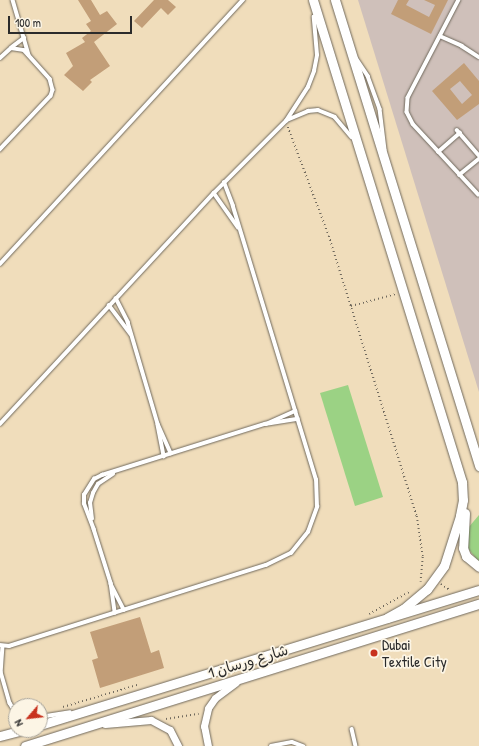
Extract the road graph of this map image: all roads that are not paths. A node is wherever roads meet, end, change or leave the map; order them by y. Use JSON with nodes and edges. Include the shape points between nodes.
{"nodes":[{"id":1,"x":13,"y":0,"type":"edge"},
{"id":2,"x":243,"y":0,"type":"edge"},
{"id":3,"x":313,"y":0,"type":"edge"},
{"id":4,"x":459,"y":0,"type":"edge"},
{"id":5,"x":336,"y":1,"type":"edge"},
{"id":6,"x":440,"y":36,"type":"junction"},
{"id":7,"x":24,"y":38,"type":"junction"},
{"id":8,"x":11,"y":48,"type":"junction"},
{"id":9,"x":29,"y":55,"type":"junction"},
{"id":10,"x":479,"y":57,"type":"edge"},
{"id":11,"x":0,"y":58,"type":"edge"},
{"id":12,"x":286,"y":120,"type":"junction"},
{"id":13,"x":358,"y":145,"type":"junction"},
{"id":14,"x":0,"y":150,"type":"edge"},
{"id":15,"x":438,"y":152,"type":"junction"},
{"id":16,"x":479,"y":155,"type":"edge"},
{"id":17,"x":479,"y":159,"type":"edge"},
{"id":18,"x":459,"y":175,"type":"junction"},
{"id":19,"x":224,"y":183,"type":"junction"},
{"id":20,"x":214,"y":193,"type":"junction"},
{"id":21,"x":478,"y":194,"type":"dead end"},
{"id":22,"x":239,"y":230,"type":"junction"},
{"id":23,"x":0,"y":264,"type":"edge"},
{"id":24,"x":116,"y":298,"type":"junction"},
{"id":25,"x":109,"y":305,"type":"junction"},
{"id":26,"x":131,"y":335,"type":"junction"},
{"id":27,"x":295,"y":411,"type":"junction"},
{"id":28,"x":298,"y":420,"type":"junction"},
{"id":29,"x":0,"y":424,"type":"edge"},
{"id":30,"x":158,"y":424,"type":"junction"},
{"id":31,"x":265,"y":424,"type":"junction"},
{"id":32,"x":172,"y":453,"type":"junction"},
{"id":33,"x":164,"y":456,"type":"junction"},
{"id":34,"x":479,"y":466,"type":"edge"},
{"id":35,"x":119,"y":470,"type":"junction"},
{"id":36,"x":463,"y":500,"type":"junction"},
{"id":37,"x":94,"y":530,"type":"junction"},
{"id":38,"x":479,"y":567,"type":"edge"},
{"id":39,"x":111,"y":583,"type":"junction"},
{"id":40,"x":479,"y":590,"type":"edge"},
{"id":41,"x":479,"y":604,"type":"edge"},
{"id":42,"x":124,"y":610,"type":"junction"},
{"id":43,"x":115,"y":613,"type":"junction"},
{"id":44,"x":387,"y":618,"type":"junction"},
{"id":45,"x":2,"y":646,"type":"edge"},
{"id":46,"x":245,"y":676,"type":"junction"},
{"id":47,"x":11,"y":698,"type":"edge"},
{"id":48,"x":79,"y":713,"type":"junction"},
{"id":49,"x":48,"y":716,"type":"edge"},
{"id":50,"x":48,"y":723,"type":"edge"},
{"id":51,"x":85,"y":728,"type":"junction"},
{"id":52,"x":352,"y":729,"type":"dead end"},
{"id":53,"x":25,"y":746,"type":"edge"},
{"id":54,"x":178,"y":746,"type":"edge"},
{"id":55,"x":208,"y":746,"type":"edge"},
{"id":56,"x":271,"y":746,"type":"edge"},
{"id":57,"x":302,"y":746,"type":"edge"},
{"id":58,"x":356,"y":746,"type":"edge"}],
"edges":[{"from":1,"to":7,"type":"lane"},
{"from":2,"to":23,"type":"lane"},
{"from":3,"to":12,"type":"lane","via":[[317,39],[314,71],[308,87]]},
{"from":3,"to":13,"type":"street"},
{"from":4,"to":6,"type":"lane"},
{"from":5,"to":34,"type":"street"},
{"from":6,"to":10,"type":"lane"},
{"from":6,"to":15,"type":"lane","via":[[406,105],[409,118]]},
{"from":7,"to":8,"type":"lane"},
{"from":7,"to":9,"type":"lane"},
{"from":8,"to":9,"type":"lane","via":[[20,49]]},
{"from":8,"to":11,"type":"lane"},
{"from":9,"to":14,"type":"lane","via":[[50,79],[53,90],[51,96]]},
{"from":12,"to":13,"type":"lane","via":[[308,111],[327,113],[342,124]]},
{"from":12,"to":19,"type":"lane"},
{"from":13,"to":36,"type":"street","via":[[458,468]]},
{"from":15,"to":16,"type":"lane","via":[[458,132]]},
{"from":15,"to":18,"type":"lane"},
{"from":17,"to":18,"type":"lane"},
{"from":18,"to":21,"type":"lane"},
{"from":19,"to":20,"type":"lane"},
{"from":19,"to":22,"type":"lane"},
{"from":20,"to":22,"type":"lane"},
{"from":20,"to":24,"type":"lane"},
{"from":22,"to":27,"type":"lane"},
{"from":24,"to":25,"type":"lane"},
{"from":24,"to":26,"type":"lane","via":[[126,315]]},
{"from":25,"to":26,"type":"lane"},
{"from":25,"to":29,"type":"lane"},
{"from":26,"to":30,"type":"lane"},
{"from":27,"to":28,"type":"lane"},
{"from":27,"to":31,"type":"lane"},
{"from":28,"to":31,"type":"lane"},
{"from":28,"to":42,"type":"lane","via":[[318,493],[314,520],[300,544],[291,553],[266,565]]},
{"from":30,"to":32,"type":"lane"},
{"from":30,"to":33,"type":"lane"},
{"from":31,"to":32,"type":"lane"},
{"from":32,"to":33,"type":"lane"},
{"from":33,"to":35,"type":"lane"},
{"from":35,"to":37,"type":"lane","via":[[102,480],[93,493],[90,514]]},
{"from":35,"to":37,"type":"lane","via":[[102,475],[88,486],[84,504]]},
{"from":36,"to":38,"type":"street","via":[[463,548],[469,559]]},
{"from":36,"to":44,"type":"street","via":[[449,552],[434,579]]},
{"from":37,"to":39,"type":"lane"},
{"from":39,"to":42,"type":"lane"},
{"from":39,"to":43,"type":"lane"},
{"from":40,"to":44,"type":"street","name":"شارع ورسان 1"},
{"from":41,"to":46,"type":"street","name":"شارع ورسان 1"},
{"from":42,"to":43,"type":"lane"},
{"from":43,"to":45,"type":"lane"},
{"from":44,"to":48,"type":"street","name":"شارع ورسان 1"},
{"from":45,"to":47,"type":"lane","via":[[1,672]]},
{"from":46,"to":51,"type":"street","name":"شارع ورسان 1"},
{"from":46,"to":55,"type":"street","via":[[219,694],[208,708],[204,726]]},
{"from":48,"to":49,"type":"lane"},
{"from":48,"to":50,"type":"street","name":"شارع ورسان 1"},
{"from":51,"to":53,"type":"street","name":"شارع ورسان 1"},
{"from":51,"to":54,"type":"street","via":[[132,720],[152,720],[170,730]]},
{"from":52,"to":58,"type":"lane"},
{"from":56,"to":57,"type":"lane","via":[[292,742]]}]}
